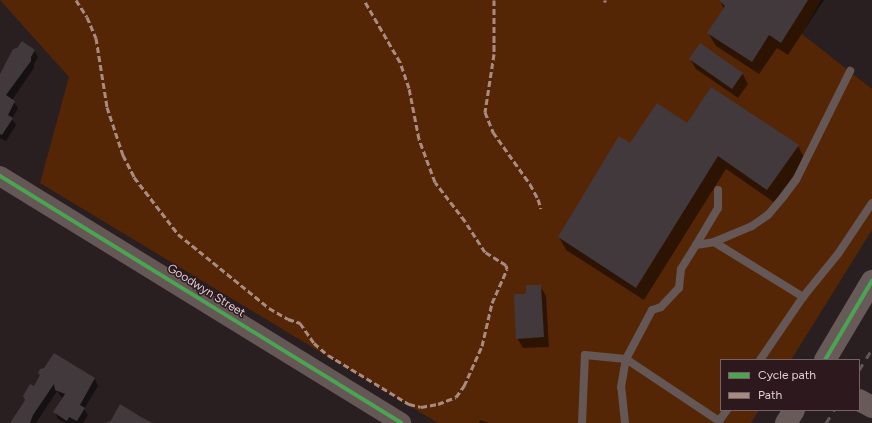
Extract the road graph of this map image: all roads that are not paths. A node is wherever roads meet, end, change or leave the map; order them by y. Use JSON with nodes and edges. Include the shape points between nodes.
{"nodes":[{"id":1,"x":850,"y":72,"type":"dead end"},
{"id":2,"x":0,"y":176,"type":"edge"},
{"id":3,"x":718,"y":190,"type":"dead end"},
{"id":4,"x":872,"y":204,"type":"edge"},
{"id":5,"x":714,"y":242,"type":"junction"},
{"id":6,"x":696,"y":245,"type":"junction"},
{"id":7,"x":872,"y":281,"type":"edge"},
{"id":8,"x":803,"y":297,"type":"junction"},
{"id":9,"x":761,"y":359,"type":"edge"},
{"id":10,"x":826,"y":359,"type":"edge"},
{"id":11,"x":626,"y":360,"type":"junction"},
{"id":12,"x":860,"y":401,"type":"edge"},
{"id":13,"x":872,"y":407,"type":"edge"},
{"id":14,"x":726,"y":411,"type":"edge"},
{"id":15,"x":793,"y":411,"type":"edge"},
{"id":16,"x":719,"y":422,"type":"edge"},
{"id":17,"x":400,"y":423,"type":"edge"},
{"id":18,"x":582,"y":423,"type":"edge"},
{"id":19,"x":625,"y":423,"type":"edge"},
{"id":20,"x":786,"y":423,"type":"edge"}],
"edges":[{"from":1,"to":5,"type":"lane","via":[[796,180],[783,197],[768,215],[752,226]]},
{"from":2,"to":17,"type":"street","name":"Goodwyn Street"},
{"from":3,"to":6,"type":"lane","via":[[718,208]]},
{"from":4,"to":8,"type":"lane","via":[[838,254]]},
{"from":5,"to":6,"type":"lane"},
{"from":5,"to":8,"type":"lane"},
{"from":6,"to":11,"type":"lane","via":[[681,269],[679,288],[661,307],[652,310]]},
{"from":7,"to":10,"type":"main road"},
{"from":8,"to":9,"type":"lane"},
{"from":11,"to":16,"type":"lane"},
{"from":11,"to":18,"type":"lane","via":[[585,355]]},
{"from":11,"to":19,"type":"lane","via":[[621,387]]},
{"from":12,"to":13,"type":"main road"},
{"from":14,"to":16,"type":"lane"},
{"from":15,"to":20,"type":"main road"}]}
